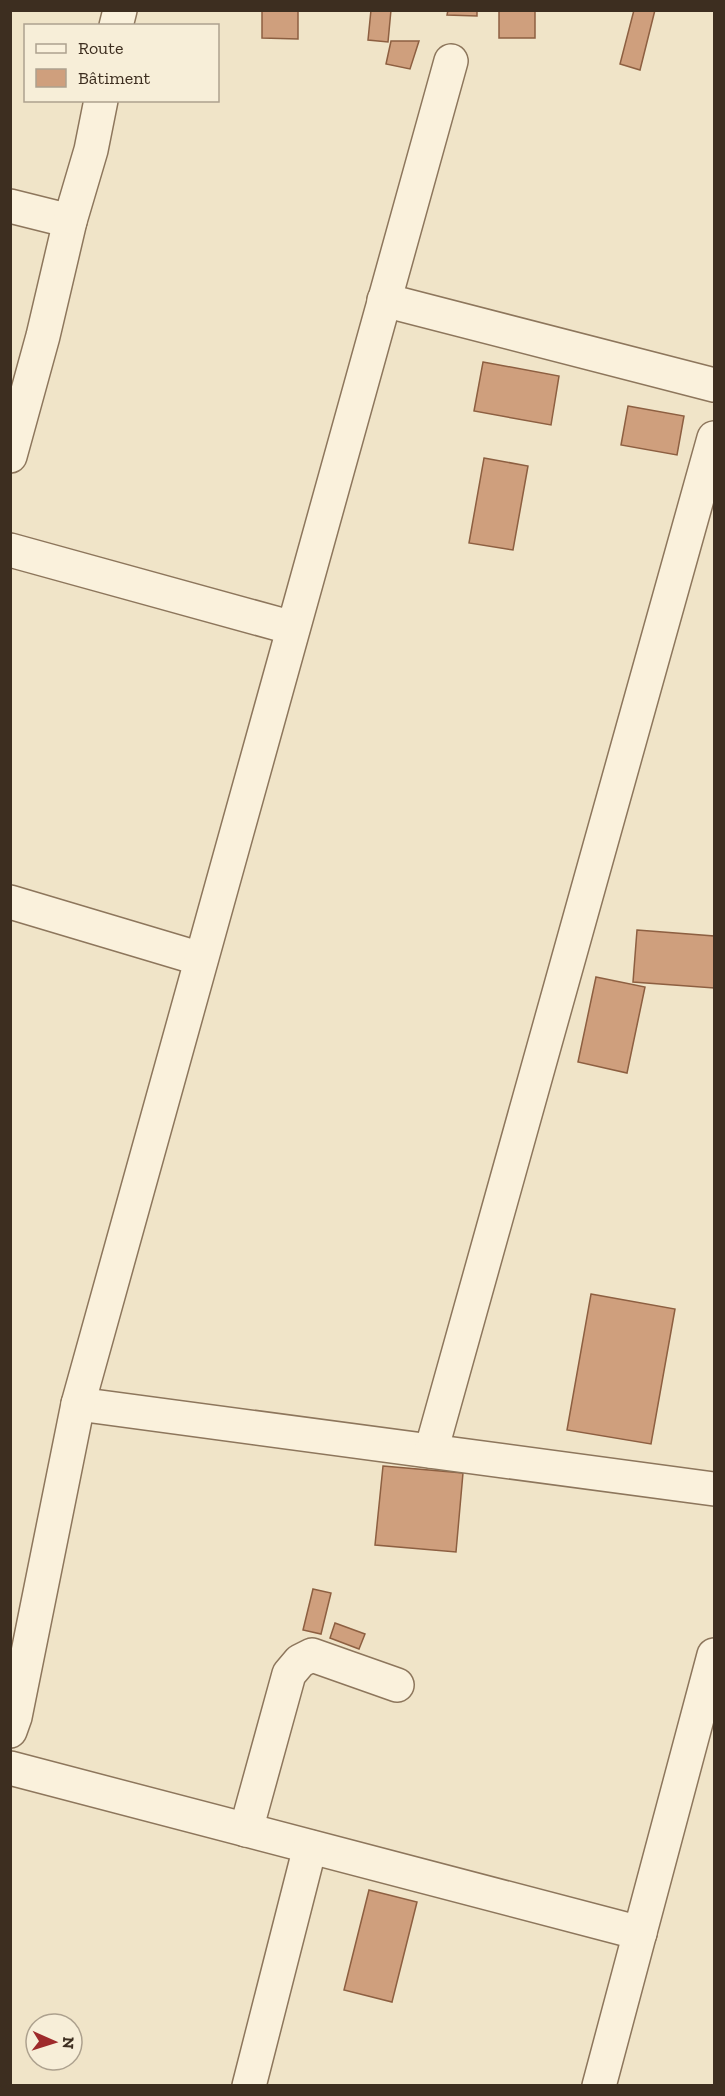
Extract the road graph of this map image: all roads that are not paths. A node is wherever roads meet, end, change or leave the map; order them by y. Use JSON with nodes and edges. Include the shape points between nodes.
{"nodes":[{"id":1,"x":451,"y":61,"type":"dead end"},
{"id":2,"x":101,"y":102,"type":"edge"},
{"id":3,"x":10,"y":206,"type":"edge"},
{"id":4,"x":70,"y":221,"type":"junction"},
{"id":5,"x":384,"y":300,"type":"junction"},
{"id":6,"x":714,"y":385,"type":"edge"},
{"id":7,"x":714,"y":438,"type":"edge"},
{"id":8,"x":10,"y":456,"type":"edge"},
{"id":9,"x":10,"y":549,"type":"edge"},
{"id":10,"x":293,"y":628,"type":"junction"},
{"id":11,"x":10,"y":902,"type":"edge"},
{"id":12,"x":201,"y":959,"type":"junction"},
{"id":13,"x":78,"y":1404,"type":"junction"},
{"id":14,"x":432,"y":1451,"type":"junction"},
{"id":15,"x":714,"y":1489,"type":"edge"},
{"id":16,"x":714,"y":1655,"type":"edge"},
{"id":17,"x":397,"y":1685,"type":"dead end"},
{"id":18,"x":12,"y":1721,"type":"edge"},
{"id":19,"x":10,"y":1768,"type":"edge"},
{"id":20,"x":246,"y":1830,"type":"junction"},
{"id":21,"x":310,"y":1847,"type":"junction"},
{"id":22,"x":640,"y":1933,"type":"junction"},
{"id":23,"x":249,"y":2085,"type":"edge"},
{"id":24,"x":599,"y":2085,"type":"edge"}],
"edges":[{"from":1,"to":5,"type":"street"},
{"from":2,"to":4,"type":"street"},
{"from":3,"to":4,"type":"street"},
{"from":4,"to":8,"type":"street"},
{"from":5,"to":6,"type":"street"},
{"from":5,"to":10,"type":"street"},
{"from":7,"to":14,"type":"street"},
{"from":9,"to":10,"type":"street"},
{"from":10,"to":12,"type":"street"},
{"from":11,"to":12,"type":"street"},
{"from":12,"to":13,"type":"street"},
{"from":13,"to":14,"type":"street"},
{"from":13,"to":18,"type":"street"},
{"from":14,"to":15,"type":"street"},
{"from":16,"to":22,"type":"street"},
{"from":17,"to":20,"type":"street","via":[[312,1655],[300,1661],[289,1674]]},
{"from":19,"to":20,"type":"street"},
{"from":20,"to":21,"type":"street"},
{"from":21,"to":22,"type":"street"},
{"from":21,"to":23,"type":"street"},
{"from":22,"to":24,"type":"street"}]}
